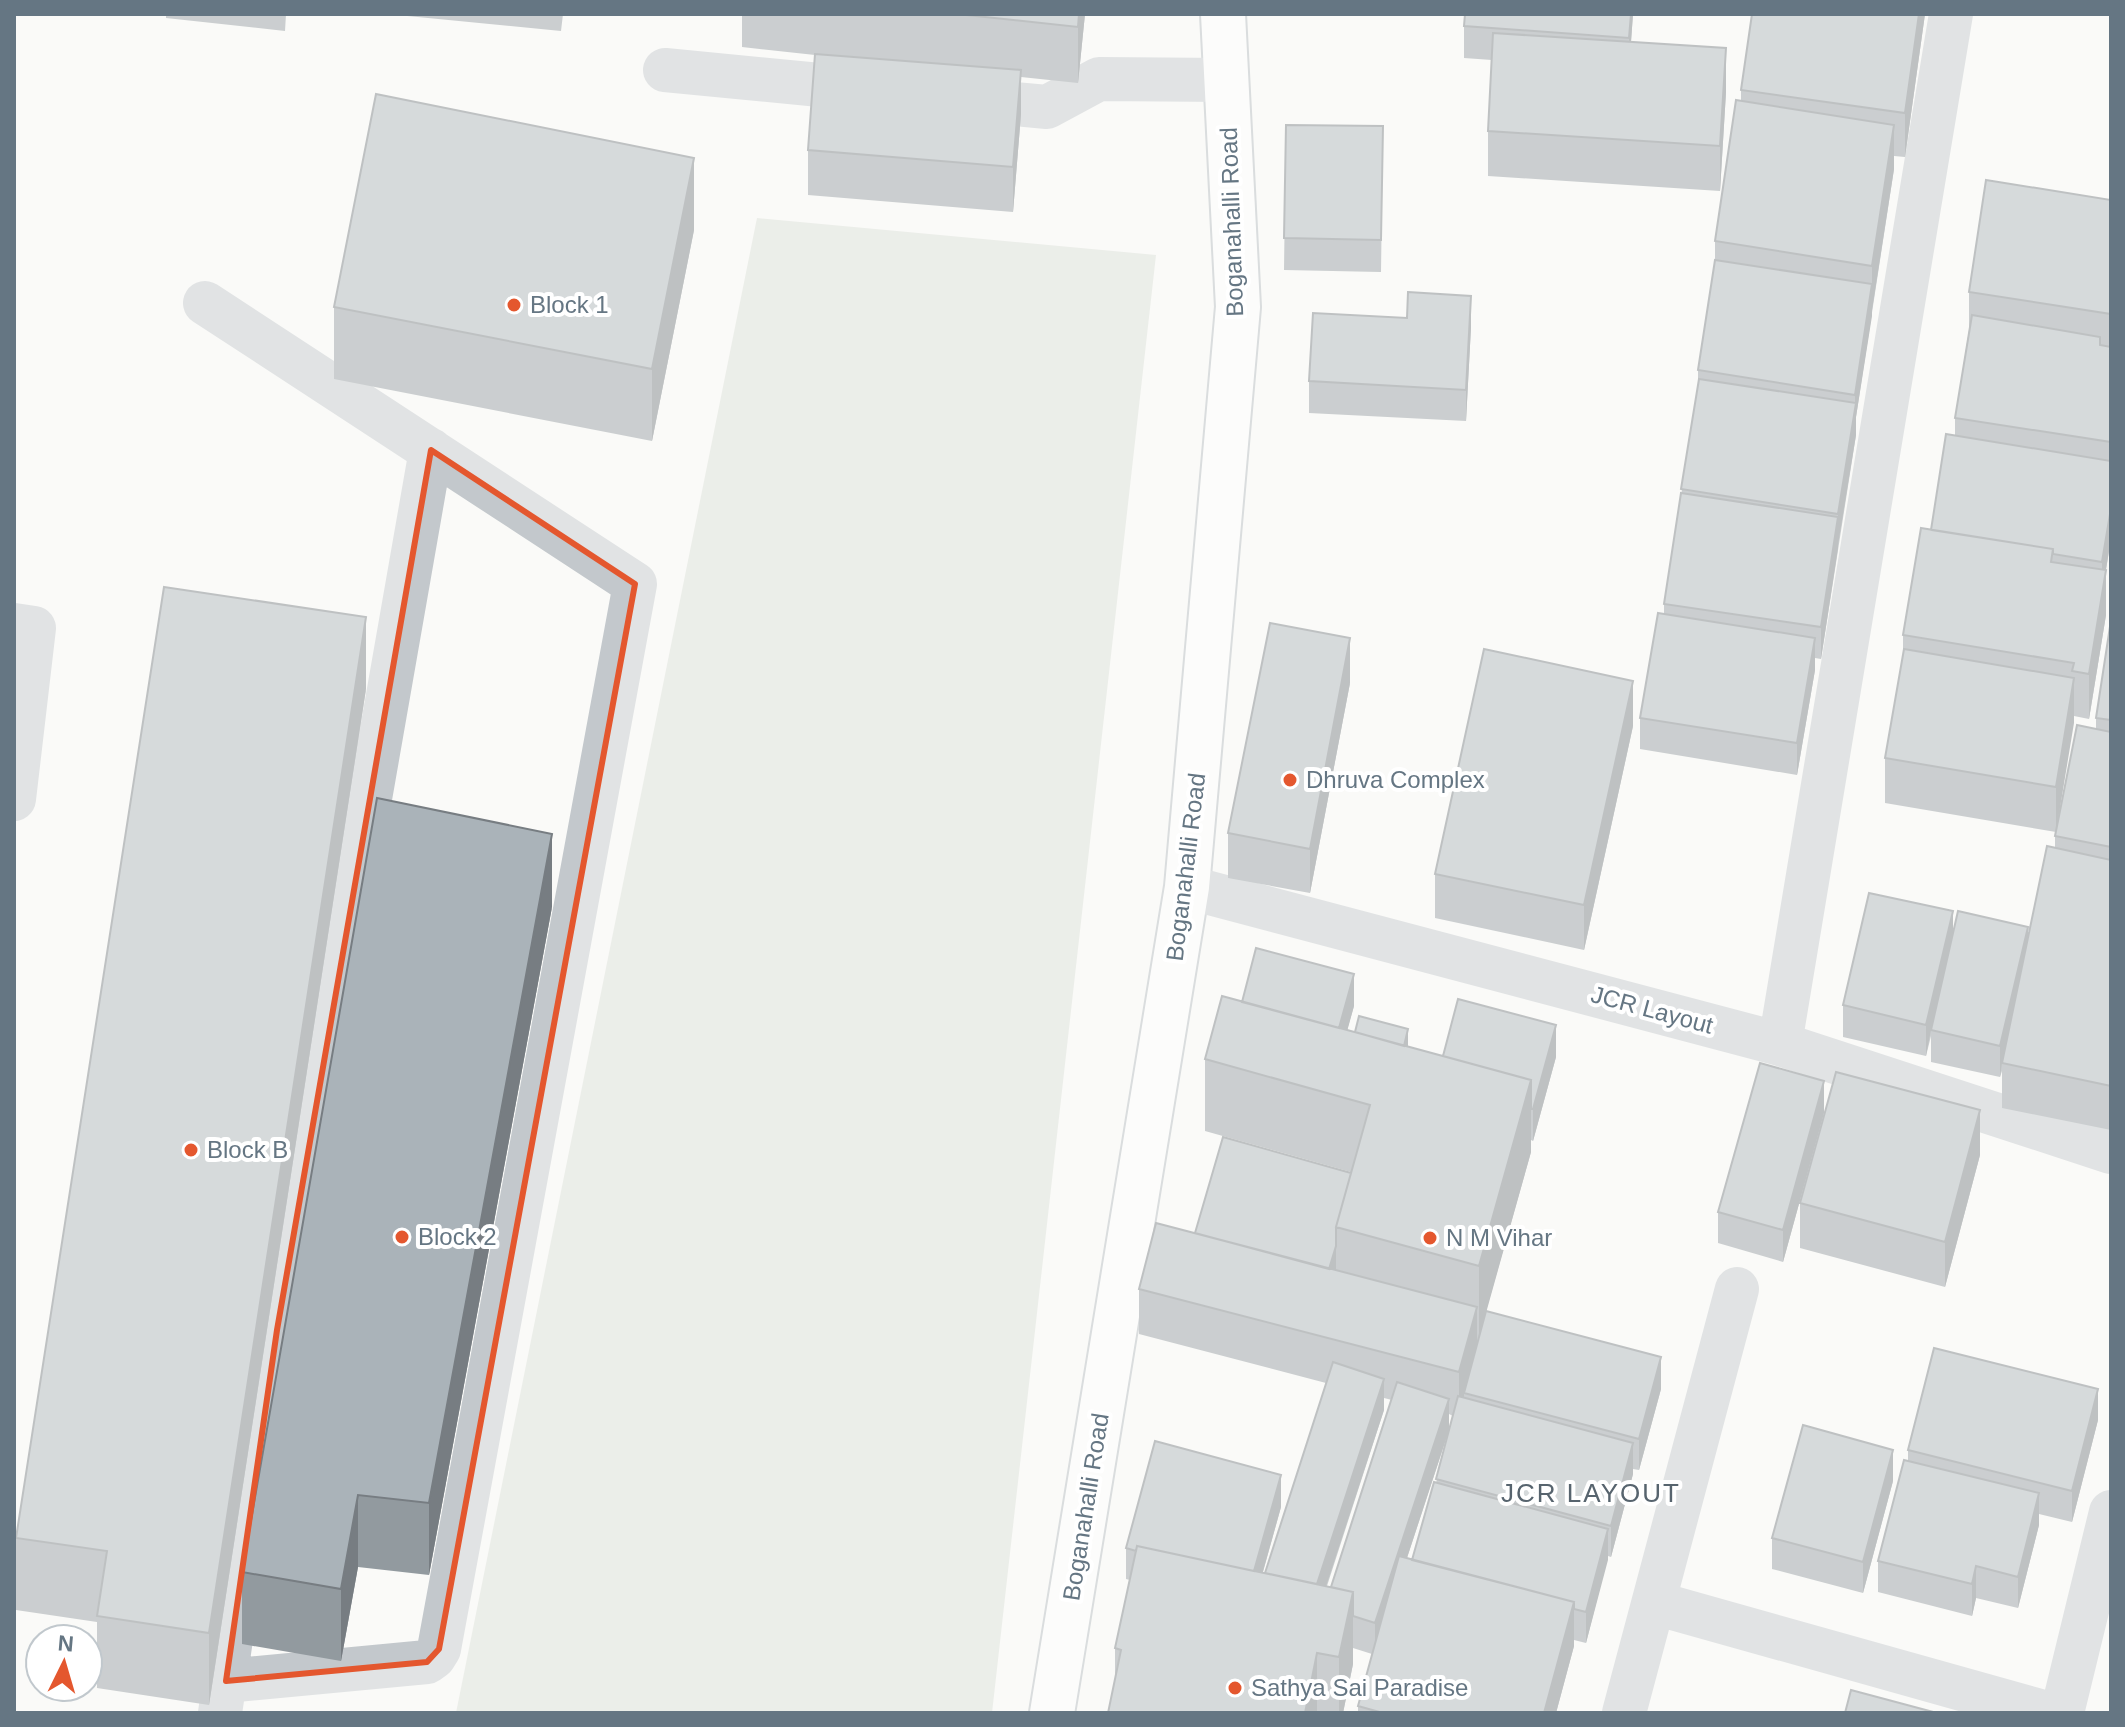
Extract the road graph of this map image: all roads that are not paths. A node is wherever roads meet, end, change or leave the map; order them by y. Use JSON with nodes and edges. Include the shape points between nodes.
{"nodes":[{"id":1,"x":1223,"y":14,"type":"edge"},
{"id":2,"x":1951,"y":14,"type":"edge"},
{"id":3,"x":665,"y":70,"type":"dead end"},
{"id":4,"x":1226,"y":80,"type":"junction"},
{"id":5,"x":205,"y":303,"type":"dead end"},
{"id":6,"x":431,"y":450,"type":"junction"},
{"id":7,"x":14,"y":625,"type":"edge"},
{"id":8,"x":14,"y":799,"type":"edge"},
{"id":9,"x":1187,"y":887,"type":"junction"},
{"id":10,"x":1780,"y":1044,"type":"junction"},
{"id":11,"x":2111,"y":1152,"type":"edge"},
{"id":12,"x":1737,"y":1289,"type":"dead end"},
{"id":13,"x":2111,"y":1512,"type":"edge"},
{"id":14,"x":1655,"y":1603,"type":"junction"},
{"id":15,"x":223,"y":1697,"type":"edge"},
{"id":16,"x":1052,"y":1713,"type":"edge"},
{"id":17,"x":1624,"y":1713,"type":"edge"},
{"id":18,"x":2047,"y":1713,"type":"edge"},
{"id":19,"x":2062,"y":1713,"type":"edge"}],
"edges":[{"from":1,"to":4,"type":"street","name":"Boganahalli Road"},
{"from":2,"to":10,"type":"street"},
{"from":3,"to":4,"type":"street","via":[[1047,107],[1099,79]]},
{"from":4,"to":9,"type":"street","name":"Boganahalli Road","via":[[1238,307]]},
{"from":5,"to":6,"type":"street"},
{"from":6,"to":15,"type":"street","via":[[277,1330]]},
{"from":6,"to":15,"type":"street","via":[[635,584],[439,1649],[427,1662]]},
{"from":7,"to":8,"type":"street","via":[[34,628]]},
{"from":9,"to":10,"type":"street","name":"JCR Layout"},
{"from":9,"to":16,"type":"street","name":"Boganahalli Road"},
{"from":10,"to":11,"type":"street","name":"JCR Layout"},
{"from":12,"to":14,"type":"street"},
{"from":13,"to":19,"type":"street"},
{"from":14,"to":17,"type":"street"},
{"from":14,"to":18,"type":"street"}]}
